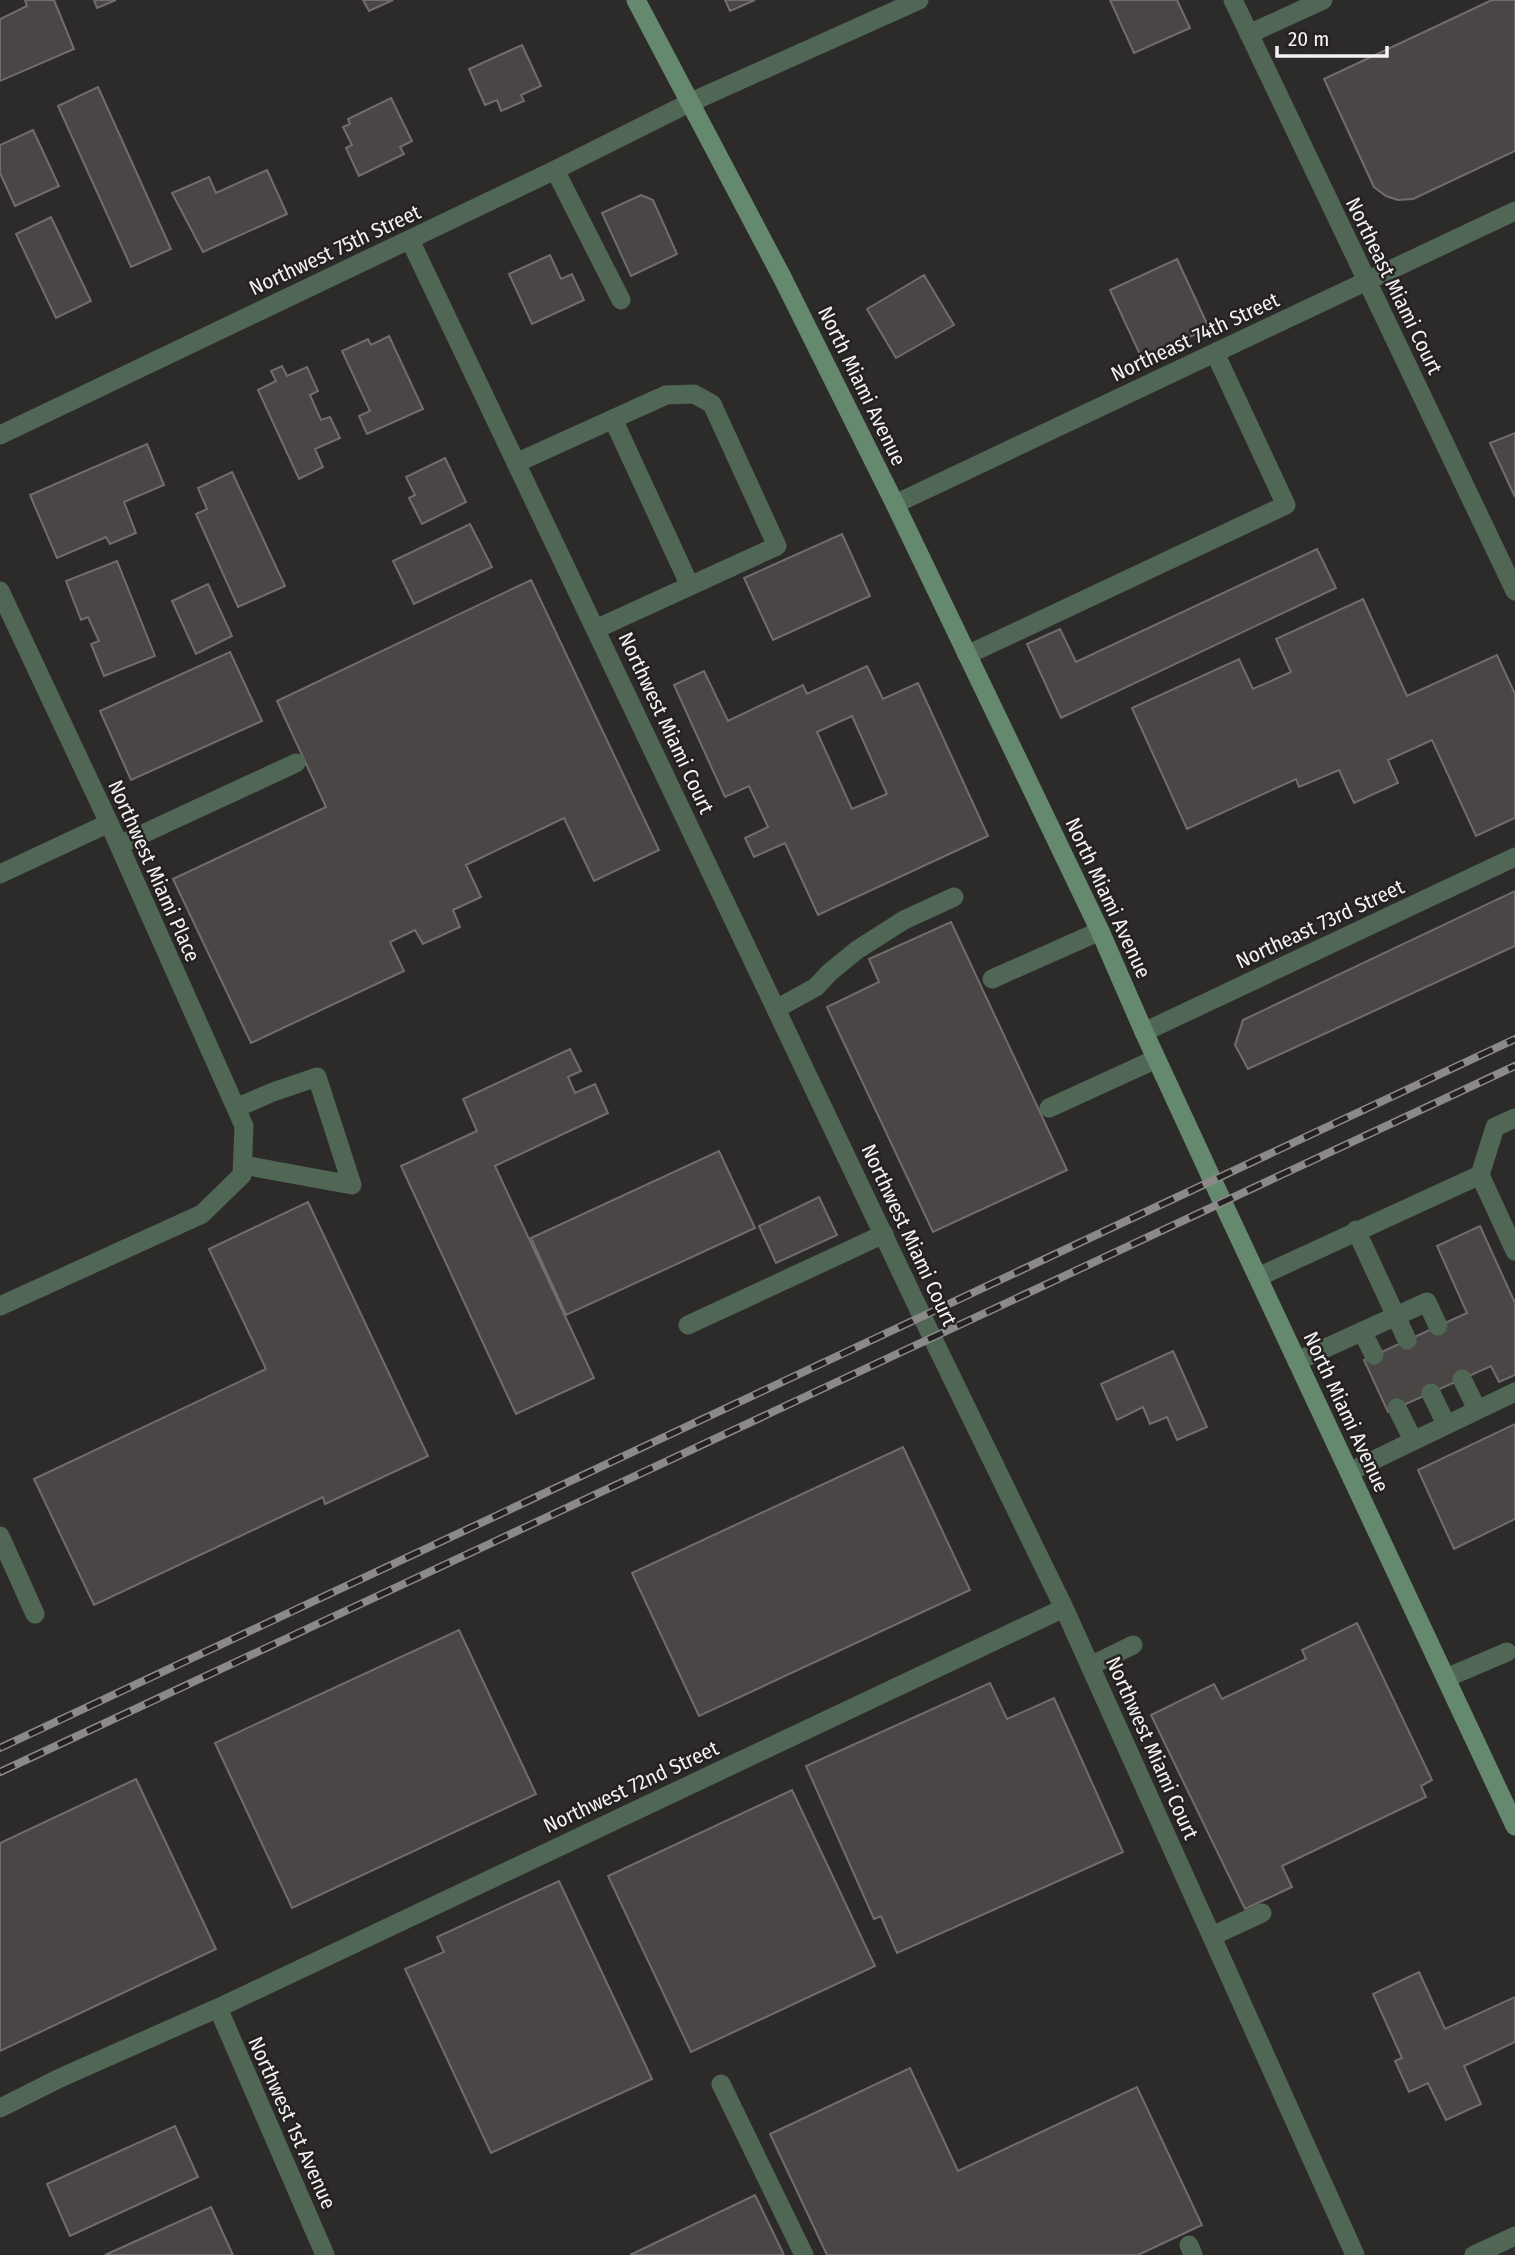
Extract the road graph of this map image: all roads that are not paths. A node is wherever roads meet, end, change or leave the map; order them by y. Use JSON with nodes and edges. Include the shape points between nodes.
{"nodes":[{"id":1,"x":636,"y":0,"type":"edge"},
{"id":2,"x":919,"y":0,"type":"edge"},
{"id":3,"x":1233,"y":0,"type":"edge"},
{"id":4,"x":1323,"y":0,"type":"edge"},
{"id":5,"x":1249,"y":34,"type":"junction"},
{"id":6,"x":689,"y":103,"type":"junction"},
{"id":7,"x":555,"y":170,"type":"junction"},
{"id":8,"x":1515,"y":211,"type":"edge"},
{"id":9,"x":410,"y":240,"type":"junction"},
{"id":10,"x":1366,"y":281,"type":"junction"},
{"id":11,"x":621,"y":300,"type":"dead end"},
{"id":12,"x":1215,"y":353,"type":"junction"},
{"id":13,"x":613,"y":419,"type":"junction"},
{"id":14,"x":0,"y":435,"type":"edge"},
{"id":15,"x":516,"y":463,"type":"junction"},
{"id":16,"x":895,"y":505,"type":"junction"},
{"id":17,"x":690,"y":586,"type":"junction"},
{"id":18,"x":0,"y":591,"type":"edge"},
{"id":19,"x":1515,"y":591,"type":"edge"},
{"id":20,"x":596,"y":629,"type":"junction"},
{"id":21,"x":967,"y":655,"type":"junction"},
{"id":22,"x":296,"y":763,"type":"dead end"},
{"id":23,"x":109,"y":823,"type":"junction"},
{"id":24,"x":119,"y":845,"type":"junction"},
{"id":25,"x":1515,"y":857,"type":"edge"},
{"id":26,"x":0,"y":874,"type":"edge"},
{"id":27,"x":954,"y":897,"type":"dead end"},
{"id":28,"x":1100,"y":931,"type":"junction"},
{"id":29,"x":992,"y":979,"type":"dead end"},
{"id":30,"x":776,"y":1009,"type":"junction"},
{"id":31,"x":1144,"y":1032,"type":"junction"},
{"id":32,"x":1156,"y":1059,"type":"junction"},
{"id":33,"x":236,"y":1108,"type":"junction"},
{"id":34,"x":1049,"y":1108,"type":"dead end"},
{"id":35,"x":1515,"y":1118,"type":"edge"},
{"id":36,"x":243,"y":1170,"type":"junction"},
{"id":37,"x":1480,"y":1175,"type":"junction"},
{"id":38,"x":1356,"y":1230,"type":"junction"},
{"id":39,"x":884,"y":1234,"type":"junction"},
{"id":40,"x":1515,"y":1251,"type":"edge"},
{"id":41,"x":1258,"y":1277,"type":"junction"},
{"id":42,"x":0,"y":1306,"type":"edge"},
{"id":43,"x":1395,"y":1316,"type":"junction"},
{"id":44,"x":688,"y":1325,"type":"dead end"},
{"id":45,"x":1438,"y":1326,"type":"dead end"},
{"id":46,"x":1362,"y":1331,"type":"junction"},
{"id":47,"x":1407,"y":1340,"type":"dead end"},
{"id":48,"x":1374,"y":1355,"type":"dead end"},
{"id":49,"x":1297,"y":1361,"type":"junction"},
{"id":50,"x":1462,"y":1379,"type":"dead end"},
{"id":51,"x":1515,"y":1392,"type":"edge"},
{"id":52,"x":1431,"y":1393,"type":"dead end"},
{"id":53,"x":1398,"y":1408,"type":"dead end"},
{"id":54,"x":1478,"y":1409,"type":"junction"},
{"id":55,"x":1446,"y":1424,"type":"junction"},
{"id":56,"x":1413,"y":1440,"type":"junction"},
{"id":57,"x":1349,"y":1472,"type":"junction"},
{"id":58,"x":0,"y":1536,"type":"edge"},
{"id":59,"x":1064,"y":1608,"type":"junction"},
{"id":60,"x":35,"y":1614,"type":"dead end"},
{"id":61,"x":1133,"y":1645,"type":"dead end"},
{"id":62,"x":1507,"y":1652,"type":"dead end"},
{"id":63,"x":1090,"y":1666,"type":"junction"},
{"id":64,"x":1446,"y":1678,"type":"junction"},
{"id":65,"x":1515,"y":1826,"type":"edge"},
{"id":66,"x":1262,"y":1913,"type":"dead end"},
{"id":67,"x":1212,"y":1937,"type":"junction"},
{"id":68,"x":218,"y":2008,"type":"junction"},
{"id":69,"x":721,"y":2084,"type":"dead end"},
{"id":70,"x":0,"y":2108,"type":"edge"},
{"id":71,"x":1515,"y":2236,"type":"edge"},
{"id":72,"x":325,"y":2255,"type":"edge"},
{"id":73,"x":804,"y":2255,"type":"edge"},
{"id":74,"x":1356,"y":2255,"type":"edge"},
{"id":75,"x":1474,"y":2255,"type":"edge"}],
"edges":[{"from":1,"to":6,"type":"main road","name":"North Miami Avenue"},
{"from":2,"to":6,"type":"street","name":"Northwest 75th Street"},
{"from":3,"to":5,"type":"street","name":"Northeast Miami Court"},
{"from":4,"to":5,"type":"street"},
{"from":5,"to":10,"type":"street","name":"Northeast Miami Court"},
{"from":6,"to":7,"type":"street","name":"Northwest 75th Street"},
{"from":6,"to":16,"type":"main road","name":"North Miami Avenue","via":[[790,291]]},
{"from":7,"to":9,"type":"street","name":"Northwest 75th Street"},
{"from":7,"to":11,"type":"street"},
{"from":8,"to":10,"type":"street","name":"Northeast 74th Street"},
{"from":9,"to":14,"type":"street","name":"Northwest 75th Street"},
{"from":9,"to":15,"type":"street","name":"Northwest Miami Court"},
{"from":10,"to":12,"type":"street","name":"Northeast 74th Street"},
{"from":10,"to":19,"type":"street","name":"Northeast Miami Court"},
{"from":12,"to":16,"type":"street","name":"Northeast 74th Street"},
{"from":12,"to":21,"type":"street","via":[[1286,505]]},
{"from":13,"to":15,"type":"street"},
{"from":13,"to":17,"type":"street"},
{"from":13,"to":17,"type":"street","via":[[666,395],[694,394],[712,404],[778,546]]},
{"from":15,"to":20,"type":"street","name":"Northwest Miami Court"},
{"from":16,"to":21,"type":"main road","name":"North Miami Avenue"},
{"from":17,"to":20,"type":"street"},
{"from":18,"to":23,"type":"street","name":"Northwest Miami Place"},
{"from":20,"to":30,"type":"street","name":"Northwest Miami Court"},
{"from":21,"to":28,"type":"main road","name":"North Miami Avenue"},
{"from":22,"to":24,"type":"street"},
{"from":23,"to":24,"type":"street","name":"Northwest Miami Place"},
{"from":23,"to":26,"type":"street"},
{"from":24,"to":33,"type":"street","name":"Northwest Miami Place"},
{"from":25,"to":31,"type":"street","name":"Northeast 73rd Street"},
{"from":27,"to":30,"type":"street","via":[[895,926],[857,950],[816,987]]},
{"from":28,"to":29,"type":"street"},
{"from":28,"to":31,"type":"main road","name":"North Miami Avenue"},
{"from":30,"to":39,"type":"street","name":"Northwest Miami Court"},
{"from":31,"to":32,"type":"main road","name":"North Miami Avenue"},
{"from":32,"to":34,"type":"street"},
{"from":32,"to":41,"type":"main road","name":"North Miami Avenue"},
{"from":33,"to":36,"type":"street","name":"Northwest Miami Place","via":[[244,1126]]},
{"from":33,"to":36,"type":"street","via":[[317,1077],[352,1185]]},
{"from":35,"to":37,"type":"street","via":[[1495,1127]]},
{"from":36,"to":42,"type":"street","via":[[202,1214]]},
{"from":37,"to":38,"type":"street"},
{"from":37,"to":40,"type":"street"},
{"from":38,"to":41,"type":"street"},
{"from":38,"to":43,"type":"street"},
{"from":39,"to":44,"type":"street"},
{"from":39,"to":59,"type":"street","name":"Northwest Miami Court"},
{"from":41,"to":49,"type":"main road","name":"North Miami Avenue"},
{"from":43,"to":45,"type":"street","via":[[1427,1302]]},
{"from":43,"to":46,"type":"street"},
{"from":43,"to":47,"type":"street"},
{"from":46,"to":48,"type":"street"},
{"from":46,"to":49,"type":"street"},
{"from":49,"to":57,"type":"main road","name":"North Miami Avenue"},
{"from":50,"to":54,"type":"street"},
{"from":51,"to":54,"type":"street"},
{"from":52,"to":55,"type":"street"},
{"from":53,"to":56,"type":"street"},
{"from":54,"to":55,"type":"street"},
{"from":55,"to":56,"type":"street"},
{"from":56,"to":57,"type":"street"},
{"from":57,"to":64,"type":"main road","name":"North Miami Avenue"},
{"from":58,"to":60,"type":"street"},
{"from":59,"to":63,"type":"street","name":"Northwest Miami Court"},
{"from":59,"to":68,"type":"street","name":"Northwest 72nd Street"},
{"from":61,"to":63,"type":"street"},
{"from":62,"to":64,"type":"street"},
{"from":63,"to":67,"type":"street","name":"Northwest Miami Court"},
{"from":64,"to":65,"type":"main road","name":"North Miami Avenue"},
{"from":66,"to":67,"type":"street"},
{"from":67,"to":74,"type":"street","name":"Northwest Miami Court"},
{"from":68,"to":70,"type":"street","name":"Northwest 72nd Street"},
{"from":68,"to":72,"type":"street","name":"Northwest 1st Avenue"},
{"from":69,"to":73,"type":"street"},
{"from":71,"to":75,"type":"street"}]}
